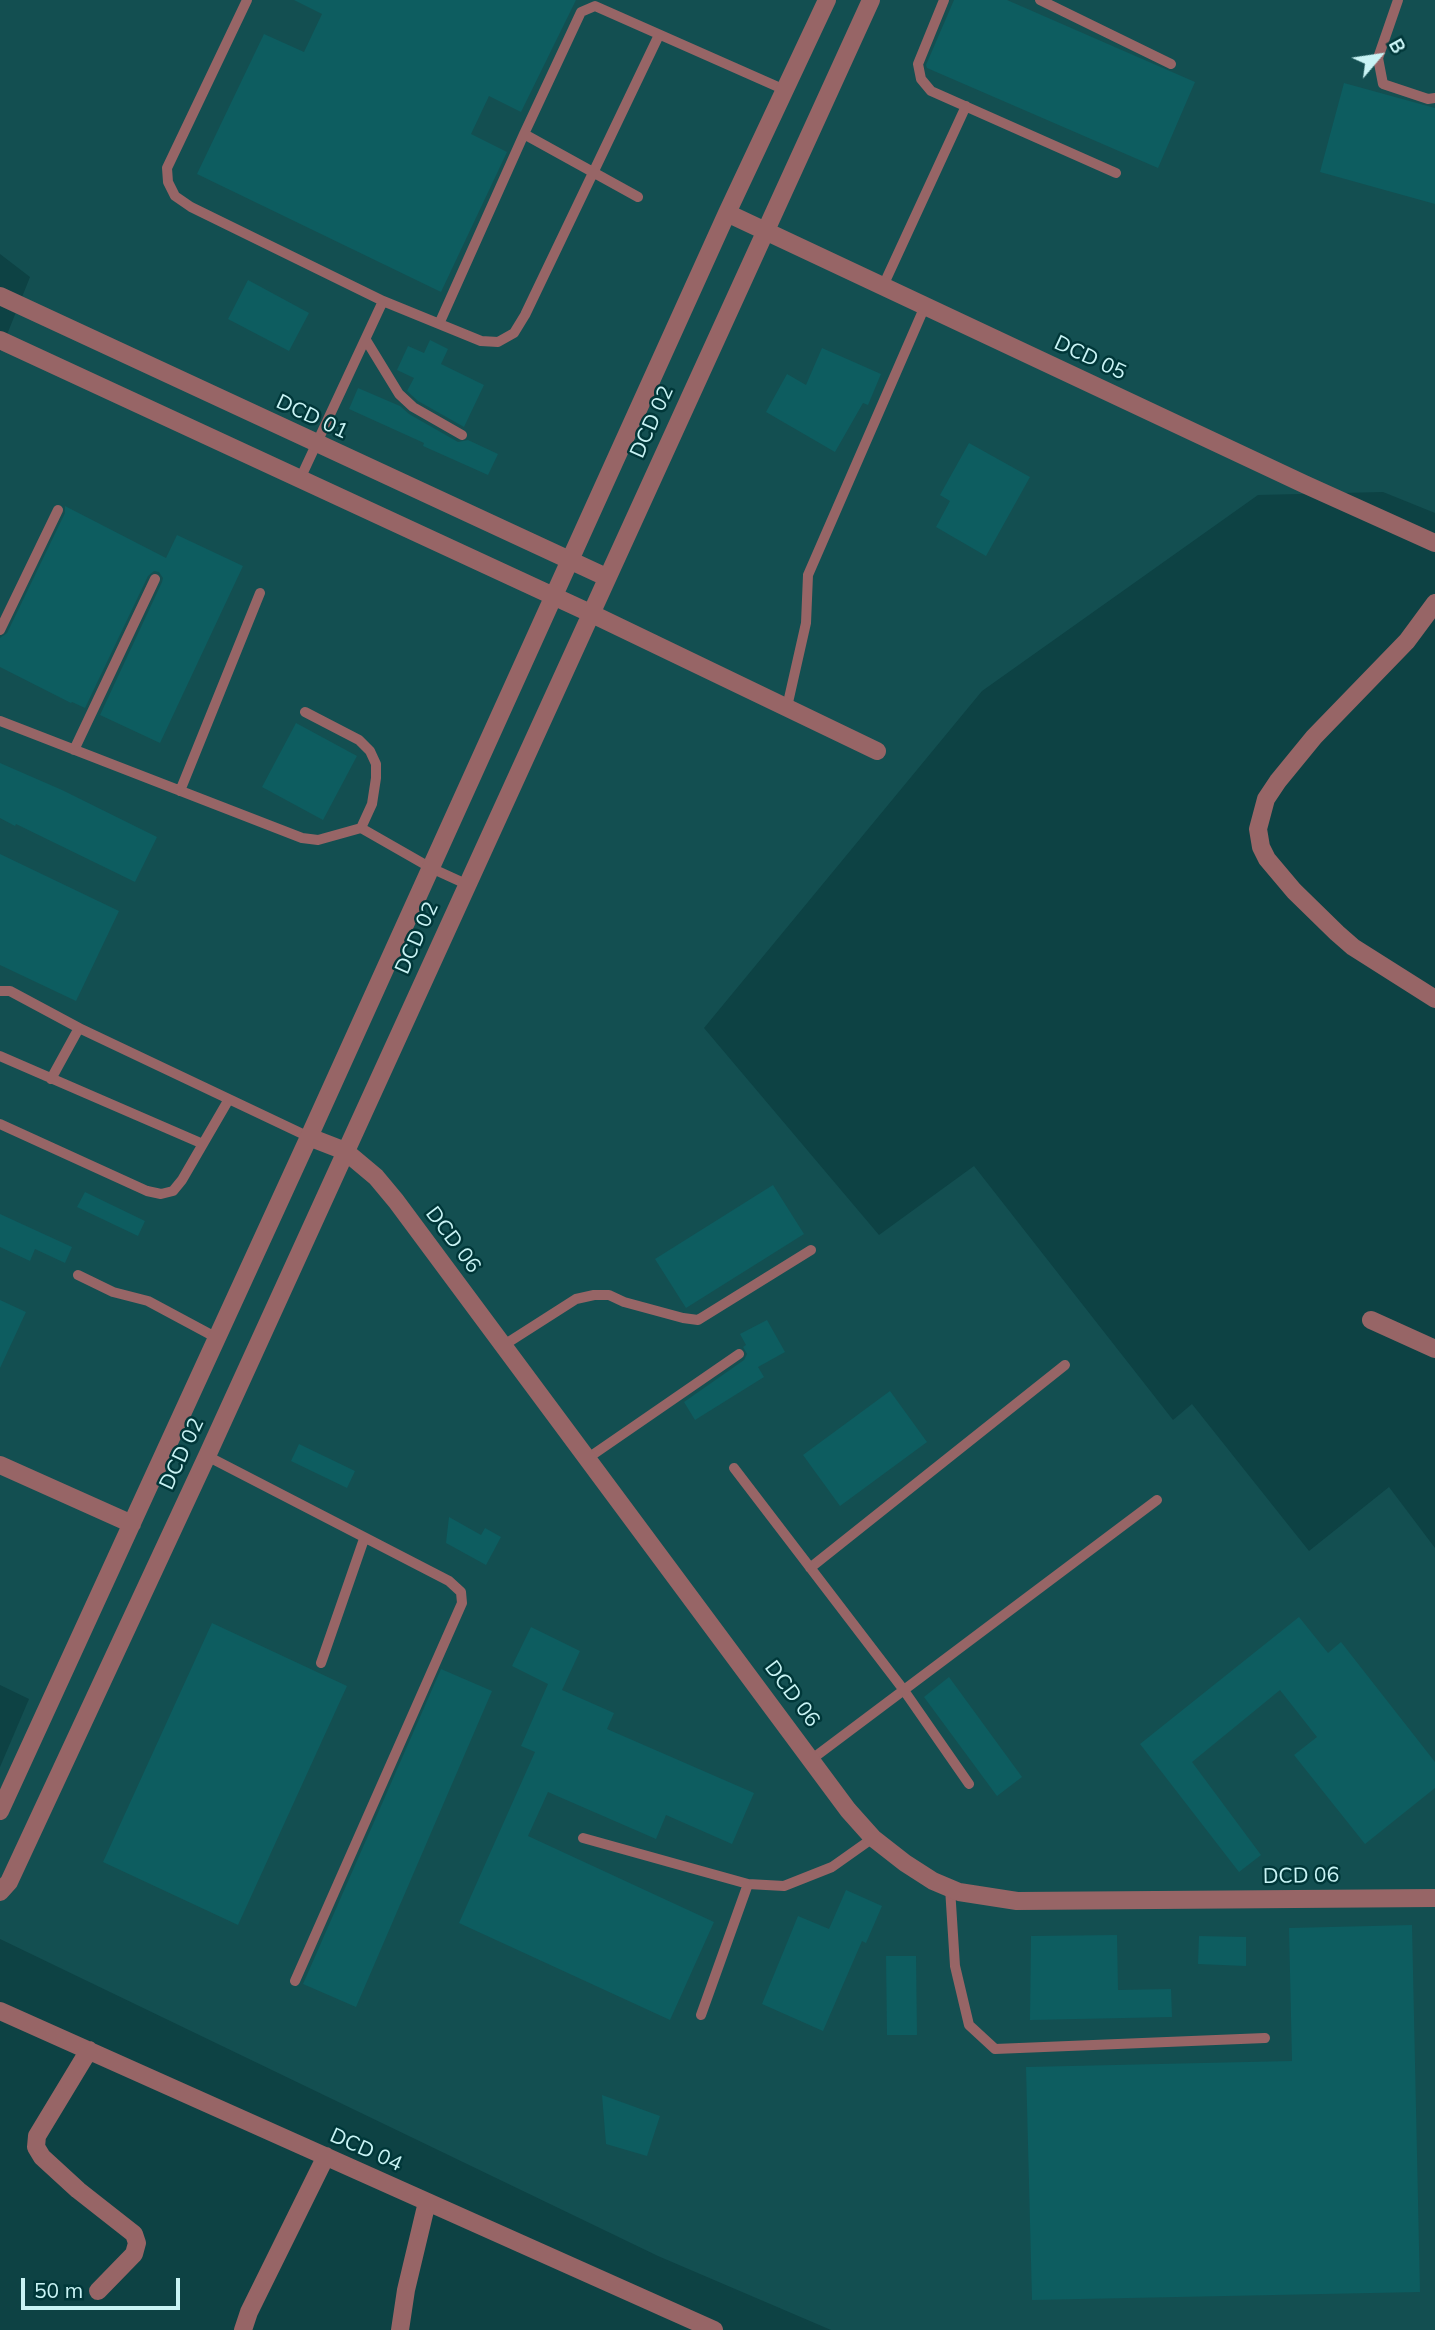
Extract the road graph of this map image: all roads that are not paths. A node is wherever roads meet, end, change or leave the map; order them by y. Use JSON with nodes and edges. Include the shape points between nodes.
{"nodes":[{"id":1,"x":247,"y":0,"type":"edge"},
{"id":2,"x":827,"y":0,"type":"edge"},
{"id":3,"x":871,"y":0,"type":"edge"},
{"id":4,"x":944,"y":0,"type":"edge"},
{"id":5,"x":1040,"y":0,"type":"edge"},
{"id":6,"x":1398,"y":0,"type":"edge"},
{"id":7,"x":659,"y":35,"type":"junction"},
{"id":8,"x":1171,"y":64,"type":"dead end"},
{"id":9,"x":785,"y":90,"type":"junction"},
{"id":10,"x":1435,"y":98,"type":"edge"},
{"id":11,"x":966,"y":106,"type":"junction"},
{"id":12,"x":524,"y":134,"type":"junction"},
{"id":13,"x":593,"y":172,"type":"junction"},
{"id":14,"x":1116,"y":173,"type":"dead end"},
{"id":15,"x":638,"y":197,"type":"dead end"},
{"id":16,"x":727,"y":213,"type":"junction"},
{"id":17,"x":764,"y":230,"type":"junction"},
{"id":18,"x":883,"y":286,"type":"junction"},
{"id":19,"x":0,"y":296,"type":"edge"},
{"id":20,"x":383,"y":301,"type":"junction"},
{"id":21,"x":925,"y":306,"type":"junction"},
{"id":22,"x":439,"y":324,"type":"junction"},
{"id":23,"x":0,"y":340,"type":"edge"},
{"id":24,"x":366,"y":340,"type":"junction"},
{"id":25,"x":462,"y":435,"type":"dead end"},
{"id":26,"x":317,"y":444,"type":"junction"},
{"id":27,"x":300,"y":479,"type":"junction"},
{"id":28,"x":58,"y":510,"type":"dead end"},
{"id":29,"x":1435,"y":543,"type":"edge"},
{"id":30,"x":570,"y":560,"type":"junction"},
{"id":31,"x":606,"y":577,"type":"junction"},
{"id":32,"x":155,"y":579,"type":"dead end"},
{"id":33,"x":260,"y":593,"type":"dead end"},
{"id":34,"x":553,"y":597,"type":"junction"},
{"id":35,"x":1435,"y":603,"type":"edge"},
{"id":36,"x":590,"y":613,"type":"junction"},
{"id":37,"x":0,"y":630,"type":"edge"},
{"id":38,"x":787,"y":708,"type":"junction"},
{"id":39,"x":304,"y":712,"type":"dead end"},
{"id":40,"x":0,"y":721,"type":"edge"},
{"id":41,"x":75,"y":750,"type":"junction"},
{"id":42,"x":877,"y":751,"type":"dead end"},
{"id":43,"x":180,"y":790,"type":"junction"},
{"id":44,"x":361,"y":828,"type":"junction"},
{"id":45,"x":431,"y":868,"type":"junction"},
{"id":46,"x":466,"y":884,"type":"junction"},
{"id":47,"x":0,"y":991,"type":"edge"},
{"id":48,"x":1435,"y":999,"type":"edge"},
{"id":49,"x":79,"y":1028,"type":"junction"},
{"id":50,"x":0,"y":1055,"type":"edge"},
{"id":51,"x":51,"y":1079,"type":"junction"},
{"id":52,"x":229,"y":1100,"type":"junction"},
{"id":53,"x":0,"y":1124,"type":"edge"},
{"id":54,"x":309,"y":1137,"type":"junction"},
{"id":55,"x":203,"y":1144,"type":"junction"},
{"id":56,"x":345,"y":1151,"type":"junction"},
{"id":57,"x":811,"y":1250,"type":"dead end"},
{"id":58,"x":78,"y":1275,"type":"dead end"},
{"id":59,"x":1371,"y":1320,"type":"dead end"},
{"id":60,"x":217,"y":1338,"type":"junction"},
{"id":61,"x":503,"y":1345,"type":"junction"},
{"id":62,"x":1435,"y":1349,"type":"edge"},
{"id":63,"x":739,"y":1354,"type":"dead end"},
{"id":64,"x":1065,"y":1365,"type":"dead end"},
{"id":65,"x":206,"y":1456,"type":"junction"},
{"id":66,"x":588,"y":1458,"type":"junction"},
{"id":67,"x":0,"y":1465,"type":"edge"},
{"id":68,"x":734,"y":1468,"type":"dead end"},
{"id":69,"x":1157,"y":1500,"type":"dead end"},
{"id":70,"x":132,"y":1524,"type":"junction"},
{"id":71,"x":364,"y":1539,"type":"junction"},
{"id":72,"x":810,"y":1567,"type":"junction"},
{"id":73,"x":321,"y":1663,"type":"dead end"},
{"id":74,"x":903,"y":1689,"type":"junction"},
{"id":75,"x":812,"y":1759,"type":"junction"},
{"id":76,"x":969,"y":1784,"type":"dead end"},
{"id":77,"x":0,"y":1811,"type":"edge"},
{"id":78,"x":583,"y":1838,"type":"dead end"},
{"id":79,"x":873,"y":1838,"type":"junction"},
{"id":80,"x":748,"y":1884,"type":"junction"},
{"id":81,"x":950,"y":1888,"type":"junction"},
{"id":82,"x":0,"y":1892,"type":"edge"},
{"id":83,"x":1435,"y":1898,"type":"edge"},
{"id":84,"x":295,"y":1981,"type":"dead end"},
{"id":85,"x":0,"y":2011,"type":"edge"},
{"id":86,"x":701,"y":2015,"type":"dead end"},
{"id":87,"x":1265,"y":2038,"type":"dead end"},
{"id":88,"x":89,"y":2050,"type":"junction"},
{"id":89,"x":326,"y":2157,"type":"junction"},
{"id":90,"x":426,"y":2202,"type":"junction"},
{"id":91,"x":99,"y":2291,"type":"dead end"},
{"id":92,"x":243,"y":2330,"type":"edge"},
{"id":93,"x":400,"y":2330,"type":"edge"},
{"id":94,"x":714,"y":2330,"type":"edge"}],
"edges":[{"from":1,"to":20,"type":"lane","via":[[167,168],[168,182],[176,196],[191,206]]},
{"from":2,"to":9,"type":"street","name":"DCD 02"},
{"from":3,"to":17,"type":"street","name":"DCD 02"},
{"from":4,"to":11,"type":"lane","via":[[918,64],[921,79],[931,90]]},
{"from":5,"to":8,"type":"lane"},
{"from":6,"to":10,"type":"lane","via":[[1378,58],[1383,84]]},
{"from":7,"to":9,"type":"lane"},
{"from":7,"to":12,"type":"lane","via":[[595,6],[581,12]]},
{"from":7,"to":13,"type":"lane"},
{"from":9,"to":16,"type":"street","name":"DCD 02"},
{"from":11,"to":14,"type":"lane"},
{"from":11,"to":18,"type":"lane"},
{"from":12,"to":13,"type":"lane"},
{"from":12,"to":22,"type":"lane"},
{"from":13,"to":15,"type":"lane"},
{"from":13,"to":22,"type":"lane","via":[[514,333],[498,342],[481,341]]},
{"from":16,"to":17,"type":"street","name":"DCD 05"},
{"from":16,"to":30,"type":"street","name":"DCD 02"},
{"from":17,"to":18,"type":"street","name":"DCD 05"},
{"from":17,"to":31,"type":"street","name":"DCD 02"},
{"from":18,"to":21,"type":"street","name":"DCD 05"},
{"from":19,"to":26,"type":"street","name":"DCD 01"},
{"from":20,"to":22,"type":"lane"},
{"from":20,"to":24,"type":"lane"},
{"from":21,"to":29,"type":"street","name":"DCD 05"},
{"from":21,"to":38,"type":"lane","via":[[808,575],[806,623]]},
{"from":23,"to":27,"type":"street"},
{"from":24,"to":25,"type":"lane","via":[[399,394]]},
{"from":24,"to":26,"type":"lane"},
{"from":26,"to":27,"type":"lane"},
{"from":26,"to":30,"type":"street","name":"DCD 01"},
{"from":27,"to":34,"type":"street"},
{"from":28,"to":37,"type":"lane"},
{"from":30,"to":31,"type":"street","name":"DCD 01"},
{"from":30,"to":34,"type":"street","name":"DCD 02"},
{"from":31,"to":36,"type":"street","name":"DCD 02"},
{"from":32,"to":41,"type":"lane"},
{"from":33,"to":43,"type":"lane"},
{"from":34,"to":36,"type":"street"},
{"from":34,"to":45,"type":"street","name":"DCD 02"},
{"from":35,"to":48,"type":"street","via":[[1407,641],[1278,781],[1266,799],[1258,829],[1267,859],[1337,933]]},
{"from":36,"to":38,"type":"street"},
{"from":36,"to":46,"type":"street","name":"DCD 02"},
{"from":38,"to":42,"type":"street"},
{"from":39,"to":44,"type":"lane","via":[[359,740],[370,751],[376,778],[372,804]]},
{"from":40,"to":41,"type":"lane"},
{"from":41,"to":43,"type":"lane"},
{"from":43,"to":44,"type":"lane","via":[[302,838],[318,840]]},
{"from":44,"to":45,"type":"lane"},
{"from":45,"to":46,"type":"lane"},
{"from":45,"to":54,"type":"street","name":"DCD 02"},
{"from":46,"to":56,"type":"street","name":"DCD 02"},
{"from":47,"to":49,"type":"lane","via":[[10,991]]},
{"from":49,"to":51,"type":"lane"},
{"from":49,"to":52,"type":"lane"},
{"from":50,"to":51,"type":"lane"},
{"from":51,"to":55,"type":"lane"},
{"from":52,"to":54,"type":"lane"},
{"from":52,"to":55,"type":"lane"},
{"from":53,"to":55,"type":"lane","via":[[161,1194],[173,1191]]},
{"from":54,"to":56,"type":"street","name":"DCD 06"},
{"from":54,"to":60,"type":"street","name":"DCD 02"},
{"from":56,"to":61,"type":"street","name":"DCD 06","via":[[396,1201]]},
{"from":56,"to":65,"type":"street","name":"DCD 02"},
{"from":57,"to":61,"type":"lane","via":[[698,1320],[594,1294],[576,1299]]},
{"from":58,"to":60,"type":"lane","via":[[113,1292],[148,1301]]},
{"from":59,"to":62,"type":"street"},
{"from":60,"to":70,"type":"street","name":"DCD 02"},
{"from":61,"to":66,"type":"street","name":"DCD 06"},
{"from":63,"to":66,"type":"lane"},
{"from":64,"to":72,"type":"lane"},
{"from":65,"to":71,"type":"lane"},
{"from":65,"to":82,"type":"street","name":"DCD 02","via":[[9,1882]]},
{"from":66,"to":75,"type":"street","name":"DCD 06"},
{"from":67,"to":70,"type":"street"},
{"from":68,"to":72,"type":"lane"},
{"from":69,"to":74,"type":"lane"},
{"from":70,"to":77,"type":"street","name":"DCD 02"},
{"from":71,"to":73,"type":"lane"},
{"from":71,"to":84,"type":"lane","via":[[449,1581],[460,1592],[462,1603]]},
{"from":72,"to":74,"type":"lane"},
{"from":74,"to":75,"type":"lane"},
{"from":74,"to":76,"type":"lane"},
{"from":75,"to":79,"type":"street","name":"DCD 06"},
{"from":78,"to":80,"type":"lane"},
{"from":79,"to":80,"type":"lane","via":[[813,1876],[785,1886]]},
{"from":79,"to":81,"type":"street","name":"DCD 06","via":[[905,1863]]},
{"from":80,"to":86,"type":"lane"},
{"from":81,"to":83,"type":"street","name":"DCD 06","via":[[1017,1901]]},
{"from":81,"to":87,"type":"lane","via":[[955,1966],[969,2025],[995,2049]]},
{"from":85,"to":88,"type":"street","name":"DCD 04"},
{"from":88,"to":89,"type":"street","name":"DCD 04"},
{"from":88,"to":91,"type":"street","via":[[37,2136],[36,2147],[78,2190],[134,2234],[134,2254]]},
{"from":89,"to":90,"type":"street","name":"DCD 04"},
{"from":89,"to":92,"type":"street"},
{"from":90,"to":93,"type":"street"},
{"from":90,"to":94,"type":"street","name":"DCD 04"}]}
